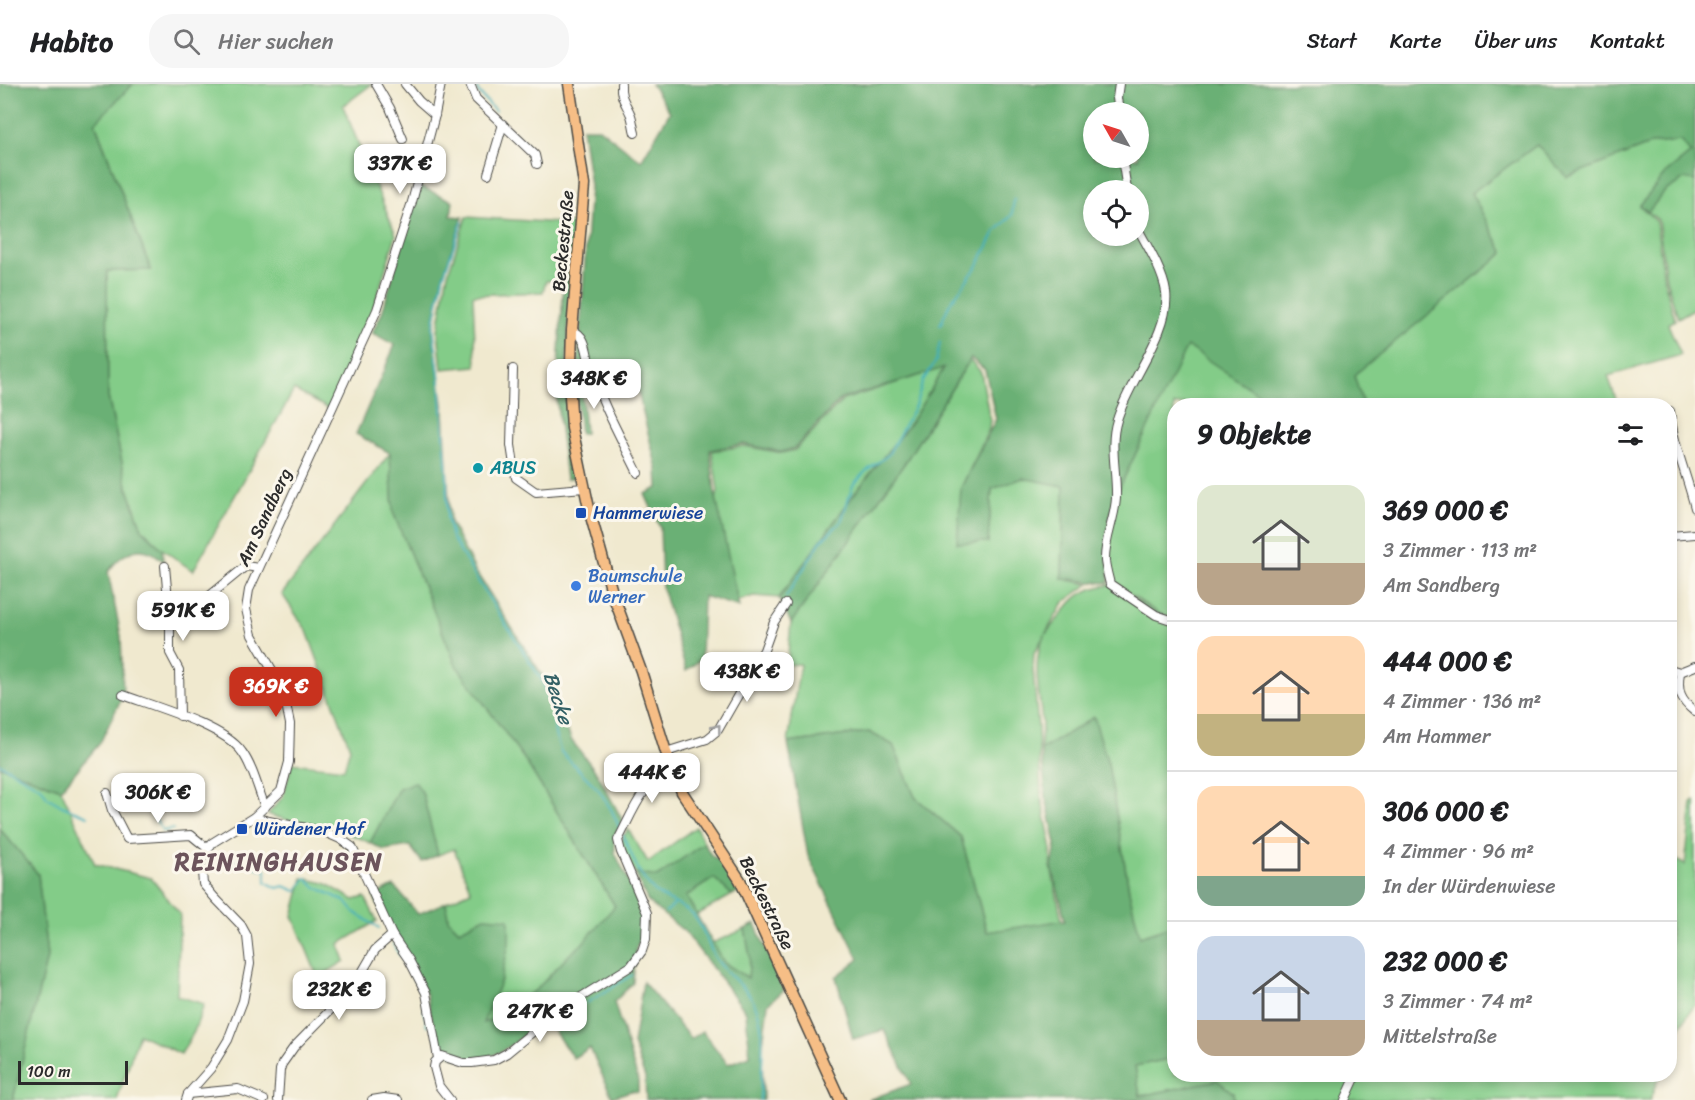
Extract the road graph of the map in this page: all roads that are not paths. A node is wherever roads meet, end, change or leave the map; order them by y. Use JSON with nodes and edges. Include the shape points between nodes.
{"nodes":[{"id":1,"x":376,"y":84,"type":"edge"},
{"id":2,"x":405,"y":84,"type":"edge"},
{"id":3,"x":441,"y":84,"type":"edge"},
{"id":4,"x":470,"y":84,"type":"edge"},
{"id":5,"x":569,"y":84,"type":"edge"},
{"id":6,"x":621,"y":84,"type":"edge"},
{"id":7,"x":1119,"y":84,"type":"edge"},
{"id":8,"x":1118,"y":102,"type":"edge"},
{"id":9,"x":435,"y":115,"type":"junction"},
{"id":10,"x":503,"y":124,"type":"junction"},
{"id":11,"x":635,"y":133,"type":"dead end"},
{"id":12,"x":403,"y":139,"type":"dead end"},
{"id":13,"x":537,"y":164,"type":"dead end"},
{"id":14,"x":488,"y":174,"type":"dead end"},
{"id":15,"x":1147,"y":246,"type":"edge"},
{"id":16,"x":572,"y":330,"type":"junction"},
{"id":17,"x":513,"y":369,"type":"dead end"},
{"id":18,"x":1677,"y":451,"type":"edge"},
{"id":19,"x":638,"y":473,"type":"dead end"},
{"id":20,"x":584,"y":488,"type":"junction"},
{"id":21,"x":1695,"y":508,"type":"edge"},
{"id":22,"x":1695,"y":534,"type":"edge"},
{"id":23,"x":1677,"y":535,"type":"edge"},
{"id":24,"x":165,"y":566,"type":"dead end"},
{"id":25,"x":258,"y":568,"type":"junction"},
{"id":26,"x":786,"y":604,"type":"dead end"},
{"id":27,"x":1167,"y":619,"type":"edge"},
{"id":28,"x":170,"y":622,"type":"junction"},
{"id":29,"x":1695,"y":666,"type":"edge"},
{"id":30,"x":1677,"y":671,"type":"edge"},
{"id":31,"x":1680,"y":672,"type":"junction"},
{"id":32,"x":123,"y":695,"type":"dead end"},
{"id":33,"x":1695,"y":712,"type":"edge"},
{"id":34,"x":180,"y":716,"type":"junction"},
{"id":35,"x":666,"y":752,"type":"junction"},
{"id":36,"x":672,"y":769,"type":"junction"},
{"id":37,"x":107,"y":793,"type":"dead end"},
{"id":38,"x":265,"y":807,"type":"junction"},
{"id":39,"x":254,"y":817,"type":"junction"},
{"id":40,"x":207,"y":848,"type":"junction"},
{"id":41,"x":392,"y":935,"type":"junction"},
{"id":42,"x":438,"y":1058,"type":"junction"},
{"id":43,"x":1353,"y":1082,"type":"edge"},
{"id":44,"x":187,"y":1097,"type":"edge"},
{"id":45,"x":264,"y":1100,"type":"edge"},
{"id":46,"x":278,"y":1100,"type":"edge"},
{"id":47,"x":372,"y":1100,"type":"edge"},
{"id":48,"x":398,"y":1100,"type":"edge"},
{"id":49,"x":450,"y":1100,"type":"edge"},
{"id":50,"x":840,"y":1100,"type":"edge"},
{"id":51,"x":1345,"y":1100,"type":"edge"}],
"edges":[{"from":1,"to":12,"type":"street"},
{"from":2,"to":9,"type":"street"},
{"from":3,"to":9,"type":"street","name":"Am Sandberg"},
{"from":4,"to":10,"type":"street","via":[[476,99]]},
{"from":5,"to":16,"type":"main road","name":"Beckestraße","via":[[584,185]]},
{"from":6,"to":11,"type":"street","via":[[622,101],[631,114]]},
{"from":7,"to":8,"type":"street"},
{"from":9,"to":25,"type":"street","name":"Am Sandberg","via":[[377,310]]},
{"from":10,"to":13,"type":"street","via":[[535,155]]},
{"from":10,"to":14,"type":"street"},
{"from":15,"to":27,"type":"street","via":[[1166,291],[1166,310],[1115,423],[1116,499],[1105,560],[1110,584]]},
{"from":16,"to":19,"type":"street","via":[[584,339],[602,396]]},
{"from":16,"to":20,"type":"main road","name":"Beckestraße","via":[[572,428]]},
{"from":17,"to":20,"type":"street","via":[[511,445],[516,478],[536,492]]},
{"from":18,"to":21,"type":"street"},
{"from":20,"to":35,"type":"main road","name":"Beckestraße","via":[[612,592],[642,671]]},
{"from":22,"to":23,"type":"street"},
{"from":24,"to":28,"type":"street"},
{"from":25,"to":28,"type":"street","via":[[246,566],[180,620]]},
{"from":25,"to":38,"type":"street","name":"Am Sandberg","via":[[246,609],[252,635],[283,689],[290,724],[289,762],[281,791]]},
{"from":35,"to":26,"type":"street","one_way":true,"via":[[707,739],[718,730]]},
{"from":28,"to":34,"type":"street","via":[[170,653],[179,670]]},
{"from":29,"to":31,"type":"street"},
{"from":30,"to":31,"type":"street"},
{"from":31,"to":33,"type":"street","via":[[1681,698]]},
{"from":32,"to":34,"type":"street"},
{"from":34,"to":38,"type":"street","via":[[232,740],[243,752]]},
{"from":35,"to":36,"type":"main road","name":"Beckestraße"},
{"from":36,"to":42,"type":"street","via":[[648,786],[619,837],[621,852],[648,913],[646,939],[633,964],[557,1012],[494,1060],[463,1063]]},
{"from":36,"to":50,"type":"main road","name":"Beckestraße","via":[[682,792],[740,880]]},
{"from":37,"to":40,"type":"street","via":[[127,839],[191,836]]},
{"from":38,"to":39,"type":"street","name":"Am Sandberg"},
{"from":39,"to":40,"type":"street","name":"Am Sandberg"},
{"from":39,"to":41,"type":"street","via":[[316,829],[352,848]]},
{"from":40,"to":44,"type":"street","via":[[201,860],[203,884],[241,925],[247,936],[250,964],[243,1001],[228,1041]]},
{"from":41,"to":42,"type":"street","via":[[426,993]]},
{"from":41,"to":46,"type":"street","via":[[375,950],[345,995],[282,1064]]},
{"from":42,"to":49,"type":"street","via":[[434,1067]]},
{"from":43,"to":51,"type":"street"},
{"from":44,"to":45,"type":"street","via":[[238,1089]]},
{"from":47,"to":48,"type":"street"}]}
